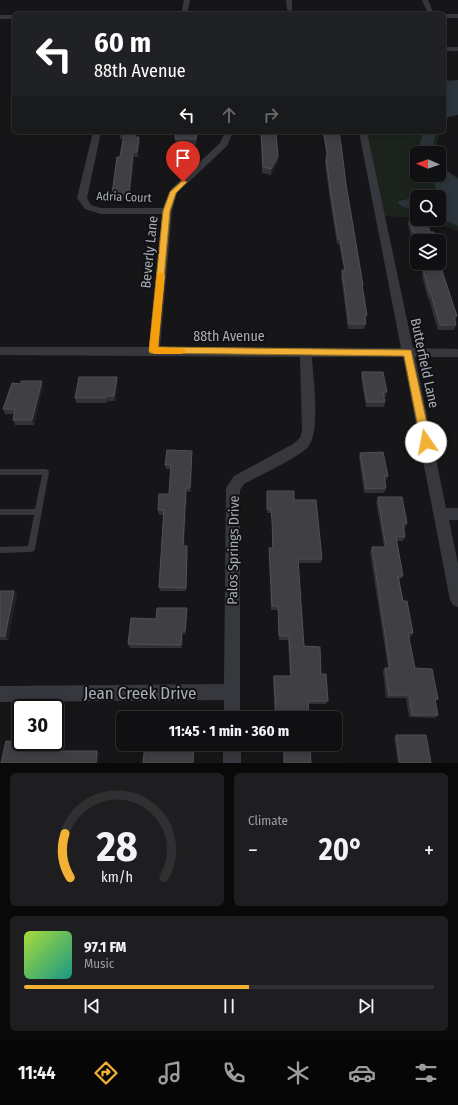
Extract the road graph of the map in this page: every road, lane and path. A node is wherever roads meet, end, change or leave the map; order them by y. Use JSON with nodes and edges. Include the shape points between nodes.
{"nodes":[{"id":1,"x":187,"y":0,"type":"edge"},
{"id":2,"x":289,"y":0,"type":"edge"},
{"id":3,"x":425,"y":0,"type":"edge"},
{"id":4,"x":290,"y":10,"type":"dead end"},
{"id":5,"x":184,"y":12,"type":"edge"},
{"id":6,"x":430,"y":12,"type":"edge"},
{"id":7,"x":446,"y":16,"type":"edge"},
{"id":8,"x":458,"y":16,"type":"edge"},
{"id":9,"x":0,"y":17,"type":"edge"},
{"id":10,"x":12,"y":17,"type":"edge"},
{"id":11,"x":446,"y":49,"type":"edge"},
{"id":12,"x":458,"y":49,"type":"edge"},
{"id":13,"x":97,"y":134,"type":"edge"},
{"id":14,"x":228,"y":134,"type":"edge"},
{"id":15,"x":364,"y":134,"type":"edge"},
{"id":16,"x":167,"y":211,"type":"junction"},
{"id":17,"x":0,"y":351,"type":"edge"},
{"id":18,"x":154,"y":351,"type":"junction"},
{"id":19,"x":306,"y":352,"type":"junction"},
{"id":20,"x":408,"y":352,"type":"junction"},
{"id":21,"x":458,"y":353,"type":"edge"},
{"id":22,"x":0,"y":472,"type":"edge"},
{"id":23,"x":0,"y":512,"type":"edge"},
{"id":24,"x":38,"y":512,"type":"junction"},
{"id":25,"x":441,"y":514,"type":"junction"},
{"id":26,"x":458,"y":514,"type":"edge"},
{"id":27,"x":0,"y":550,"type":"edge"},
{"id":28,"x":458,"y":600,"type":"edge"},
{"id":29,"x":232,"y":692,"type":"junction"},
{"id":30,"x":0,"y":694,"type":"edge"},
{"id":31,"x":232,"y":711,"type":"edge"},
{"id":32,"x":232,"y":751,"type":"edge"},
{"id":33,"x":232,"y":763,"type":"edge"}],
"edges":[{"from":1,"to":5,"type":"street"},
{"from":2,"to":4,"type":"street"},
{"from":3,"to":6,"type":"street"},
{"from":7,"to":8,"type":"street"},
{"from":9,"to":10,"type":"street"},
{"from":11,"to":12,"type":"street"},
{"from":13,"to":16,"type":"street","name":"Adria Court","via":[[82,198],[88,207],[102,211]]},
{"from":14,"to":16,"type":"street","name":"Beverly Lane","via":[[224,144],[173,192]]},
{"from":15,"to":20,"type":"street","name":"Butterfield Lane"},
{"from":16,"to":18,"type":"street","name":"Beverly Lane"},
{"from":17,"to":18,"type":"street","name":"88th Avenue"},
{"from":18,"to":19,"type":"street","name":"88th Avenue"},
{"from":19,"to":20,"type":"street","name":"88th Avenue"},
{"from":19,"to":29,"type":"street","name":"Palos Springs Drive","via":[[309,427],[305,443],[239,480],[233,492]]},
{"from":20,"to":21,"type":"street","name":"88th Avenue"},
{"from":20,"to":25,"type":"street","name":"Butterfield Lane"},
{"from":22,"to":24,"type":"lane","via":[[46,472]]},
{"from":23,"to":24,"type":"lane"},
{"from":24,"to":27,"type":"lane","via":[[31,550]]},
{"from":25,"to":26,"type":"street"},
{"from":25,"to":28,"type":"street","name":"Butterfield Lane"},
{"from":29,"to":30,"type":"street","name":"Jean Creek Drive"},
{"from":29,"to":31,"type":"street","name":"Palos Springs Drive"},
{"from":32,"to":33,"type":"street"}]}
